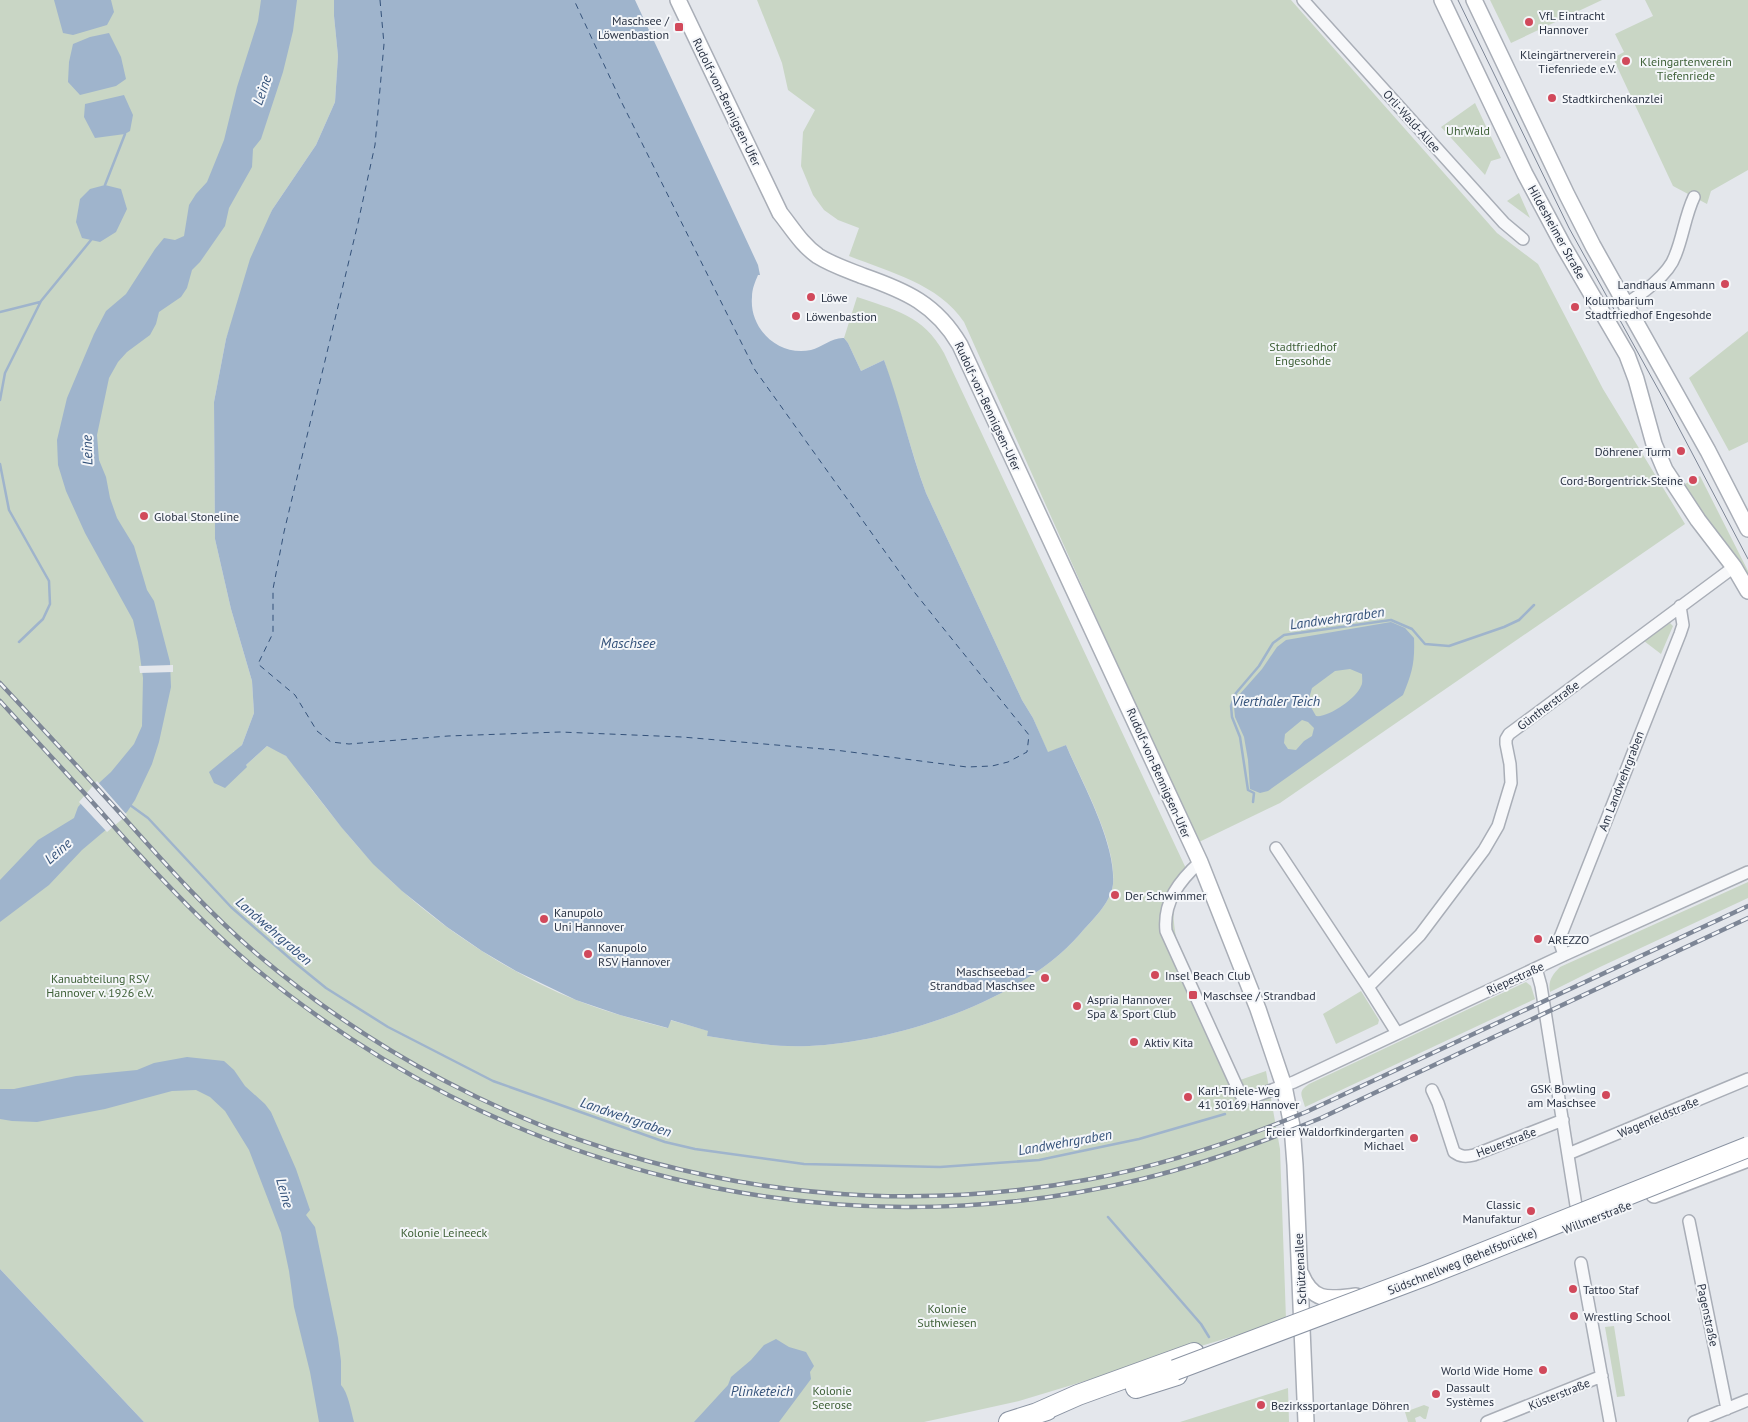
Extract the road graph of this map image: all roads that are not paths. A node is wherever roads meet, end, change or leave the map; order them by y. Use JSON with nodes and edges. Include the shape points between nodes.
{"nodes":[{"id":1,"x":678,"y":0,"type":"edge"},
{"id":2,"x":1304,"y":0,"type":"edge"},
{"id":3,"x":1442,"y":0,"type":"edge"},
{"id":4,"x":1474,"y":0,"type":"edge"},
{"id":5,"x":1694,"y":197,"type":"dead end"},
{"id":6,"x":1523,"y":239,"type":"dead end"},
{"id":7,"x":1626,"y":304,"type":"junction"},
{"id":8,"x":1748,"y":529,"type":"edge"},
{"id":9,"x":1734,"y":567,"type":"junction"},
{"id":10,"x":1748,"y":591,"type":"edge"},
{"id":11,"x":1680,"y":606,"type":"junction"},
{"id":12,"x":1276,"y":848,"type":"dead end"},
{"id":13,"x":1195,"y":866,"type":"junction"},
{"id":14,"x":1748,"y":872,"type":"edge"},
{"id":15,"x":1564,"y":955,"type":"junction"},
{"id":16,"x":1536,"y":968,"type":"junction"},
{"id":17,"x":1368,"y":987,"type":"junction"},
{"id":18,"x":1397,"y":1033,"type":"junction"},
{"id":19,"x":1748,"y":1079,"type":"edge"},
{"id":20,"x":1284,"y":1086,"type":"junction"},
{"id":21,"x":1432,"y":1090,"type":"dead end"},
{"id":22,"x":1290,"y":1117,"type":"joint"},
{"id":23,"x":1563,"y":1120,"type":"junction"},
{"id":24,"x":1748,"y":1147,"type":"edge"},
{"id":25,"x":1748,"y":1153,"type":"edge"},
{"id":26,"x":1568,"y":1154,"type":"junction"},
{"id":27,"x":1748,"y":1159,"type":"edge"},
{"id":28,"x":1689,"y":1221,"type":"dead end"},
{"id":29,"x":1580,"y":1224,"type":"junction"},
{"id":30,"x":1581,"y":1264,"type":"dead end"},
{"id":31,"x":1300,"y":1273,"type":"junction"},
{"id":32,"x":1387,"y":1293,"type":"junction"},
{"id":33,"x":1303,"y":1324,"type":"junction"},
{"id":34,"x":1176,"y":1372,"type":"junction"},
{"id":35,"x":1602,"y":1376,"type":"junction"},
{"id":36,"x":1748,"y":1400,"type":"edge"},
{"id":37,"x":1728,"y":1409,"type":"junction"},
{"id":38,"x":1033,"y":1418,"type":"edge"},
{"id":39,"x":1009,"y":1422,"type":"edge"},
{"id":40,"x":1306,"y":1422,"type":"edge"},
{"id":41,"x":1487,"y":1422,"type":"edge"},
{"id":42,"x":1610,"y":1422,"type":"edge"},
{"id":43,"x":1694,"y":1422,"type":"edge"}],
"edges":[{"from":1,"to":13,"type":"main road","name":"Rudolf-von-Bennigsen-Ufer","via":[[780,213],[802,242],[831,263],[917,299],[950,328]]},
{"from":2,"to":6,"type":"street","name":"Orli-Wald-Allee","via":[[1504,223]]},
{"from":3,"to":9,"type":"main road","name":"Hildesheimer Straße","via":[[1538,200],[1627,355],[1665,470]]},
{"from":4,"to":7,"type":"main road","name":"Hildesheimer Straße","via":[[1567,195]]},
{"from":5,"to":7,"type":"street","via":[[1676,256],[1643,292]]},
{"from":7,"to":8,"type":"main road","name":"Hildesheimer Straße"},
{"from":9,"to":10,"type":"main road","name":"Hildesheimer Straße"},
{"from":9,"to":11,"type":"street","name":"Güntherstraße"},
{"from":11,"to":15,"type":"street","name":"Am Landwehrgraben","via":[[1683,625],[1680,634],[1559,940]]},
{"from":11,"to":17,"type":"street","name":"Güntherstraße","via":[[1509,734],[1506,744],[1511,783],[1498,826],[1420,936]]},
{"from":12,"to":17,"type":"street"},
{"from":13,"to":20,"type":"main road","name":"Rudolf-von-Bennigsen-Ufer","via":[[1258,1009]]},
{"from":13,"to":20,"type":"street","via":[[1169,902],[1166,931],[1242,1095],[1250,1098]]},
{"from":14,"to":15,"type":"street","name":"Riepestraße"},
{"from":15,"to":16,"type":"street","name":"Riepestraße"},
{"from":16,"to":18,"type":"street","name":"Riepestraße"},
{"from":16,"to":23,"type":"street"},
{"from":17,"to":18,"type":"street"},
{"from":18,"to":20,"type":"street","name":"Riepestraße"},
{"from":19,"to":26,"type":"street","name":"Wagenfeldstraße"},
{"from":20,"to":22,"type":"main road","name":"Rudolf-von-Bennigsen-Ufer"},
{"from":21,"to":23,"type":"street","name":"Heuerstraße","via":[[1454,1152],[1459,1156],[1474,1155]]},
{"from":22,"to":31,"type":"main road","name":"Schützenallee"},
{"from":23,"to":26,"type":"street"},
{"from":24,"to":34,"type":"highway","name":"Südschnellweg (Behelfsbrücke)","bridge":true},
{"from":25,"to":34,"type":"highway","name":"Südschnellweg (Behelfsbrücke)","via":[[1429,1280]]},
{"from":26,"to":29,"type":"street"},
{"from":27,"to":29,"type":"main road","name":"Willmerstraße"},
{"from":28,"to":37,"type":"street","name":"Pagenstraße"},
{"from":29,"to":32,"type":"main road","name":"Willmerstraße"},
{"from":30,"to":35,"type":"street"},
{"from":31,"to":32,"type":"main road","via":[[1316,1296],[1328,1299]]},
{"from":31,"to":33,"type":"main road","name":"Schützenallee"},
{"from":32,"to":33,"type":"main road","name":"Willmerstraße"},
{"from":33,"to":38,"type":"highway","via":[[1280,1332],[1256,1333],[1201,1350],[1078,1395]]},
{"from":33,"to":40,"type":"main road","name":"Schützenallee"},
{"from":34,"to":38,"type":"highway"},
{"from":35,"to":41,"type":"street","name":"Küsterstraße"},
{"from":35,"to":42,"type":"street"},
{"from":36,"to":37,"type":"street"},
{"from":37,"to":43,"type":"street"},
{"from":38,"to":39,"type":"highway"}]}
